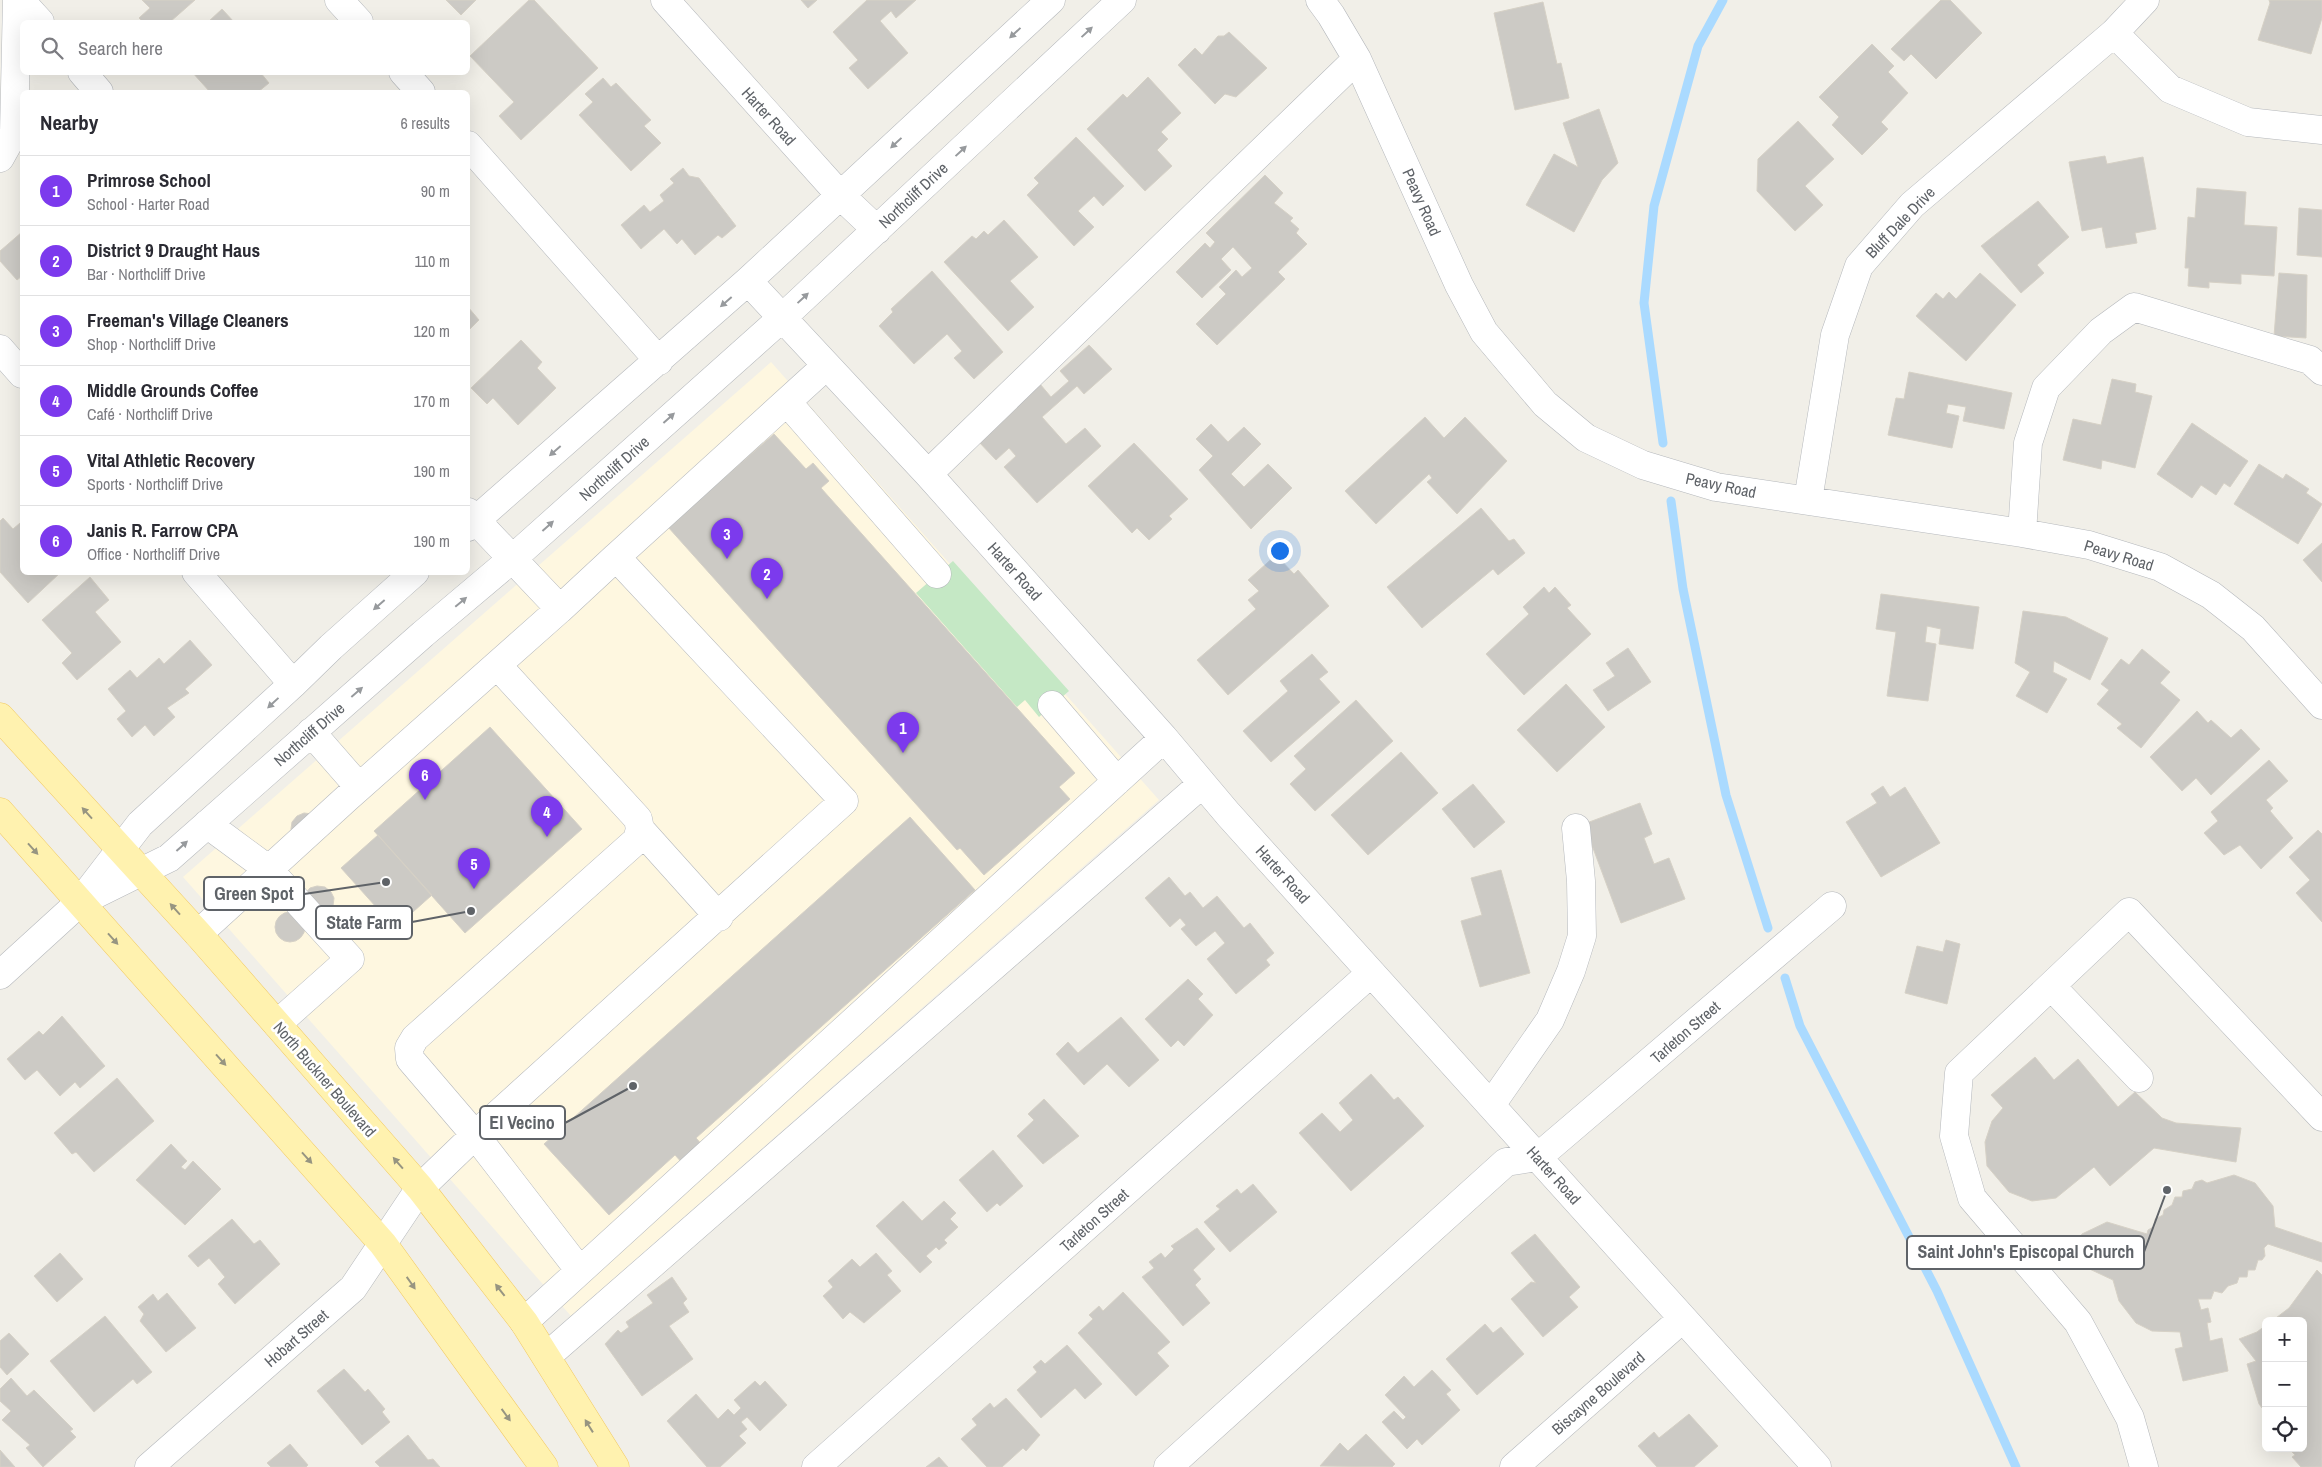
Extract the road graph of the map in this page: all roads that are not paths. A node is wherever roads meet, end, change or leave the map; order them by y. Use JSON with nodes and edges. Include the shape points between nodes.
{"nodes":[{"id":1,"x":19,"y":0,"type":"edge"},
{"id":2,"x":339,"y":0,"type":"edge"},
{"id":3,"x":665,"y":0,"type":"edge"},
{"id":4,"x":1051,"y":0,"type":"edge"},
{"id":5,"x":1122,"y":0,"type":"edge"},
{"id":6,"x":1320,"y":0,"type":"edge"},
{"id":7,"x":2145,"y":0,"type":"edge"},
{"id":8,"x":38,"y":20,"type":"edge"},
{"id":9,"x":357,"y":20,"type":"edge"},
{"id":10,"x":2114,"y":33,"type":"junction"},
{"id":11,"x":1357,"y":59,"type":"junction"},
{"id":12,"x":85,"y":75,"type":"edge"},
{"id":13,"x":406,"y":75,"type":"edge"},
{"id":14,"x":97,"y":90,"type":"edge"},
{"id":15,"x":419,"y":90,"type":"edge"},
{"id":16,"x":2322,"y":130,"type":"edge"},
{"id":17,"x":18,"y":132,"type":"edge"},
{"id":18,"x":470,"y":147,"type":"edge"},
{"id":19,"x":0,"y":158,"type":"edge"},
{"id":20,"x":840,"y":195,"type":"junction"},
{"id":21,"x":876,"y":230,"type":"junction"},
{"id":22,"x":748,"y":282,"type":"junction"},
{"id":23,"x":782,"y":317,"type":"junction"},
{"id":24,"x":0,"y":348,"type":"edge"},
{"id":25,"x":659,"y":361,"type":"junction"},
{"id":26,"x":826,"y":366,"type":"junction"},
{"id":27,"x":2322,"y":370,"type":"edge"},
{"id":28,"x":20,"y":372,"type":"edge"},
{"id":29,"x":787,"y":402,"type":"junction"},
{"id":30,"x":928,"y":474,"type":"junction"},
{"id":31,"x":1808,"y":500,"type":"junction"},
{"id":32,"x":470,"y":520,"type":"edge"},
{"id":33,"x":2022,"y":532,"type":"junction"},
{"id":34,"x":616,"y":557,"type":"junction"},
{"id":35,"x":512,"y":559,"type":"junction"},
{"id":36,"x":937,"y":574,"type":"dead end"},
{"id":37,"x":199,"y":575,"type":"edge"},
{"id":38,"x":413,"y":575,"type":"edge"},
{"id":39,"x":560,"y":609,"type":"junction"},
{"id":40,"x":497,"y":665,"type":"junction"},
{"id":41,"x":293,"y":684,"type":"junction"},
{"id":42,"x":1052,"y":705,"type":"dead end"},
{"id":43,"x":2322,"y":705,"type":"edge"},
{"id":44,"x":0,"y":717,"type":"edge"},
{"id":45,"x":311,"y":732,"type":"junction"},
{"id":46,"x":1164,"y":738,"type":"junction"},
{"id":47,"x":1117,"y":781,"type":"junction"},
{"id":48,"x":1202,"y":784,"type":"junction"},
{"id":49,"x":360,"y":787,"type":"junction"},
{"id":50,"x":0,"y":812,"type":"edge"},
{"id":51,"x":207,"y":824,"type":"junction"},
{"id":52,"x":1576,"y":828,"type":"dead end"},
{"id":53,"x":640,"y":829,"type":"junction"},
{"id":54,"x":121,"y":849,"type":"junction"},
{"id":55,"x":268,"y":869,"type":"junction"},
{"id":56,"x":142,"y":873,"type":"junction"},
{"id":57,"x":80,"y":902,"type":"junction"},
{"id":58,"x":1832,"y":906,"type":"dead end"},
{"id":59,"x":719,"y":917,"type":"junction"},
{"id":60,"x":198,"y":934,"type":"junction"},
{"id":61,"x":1371,"y":972,"type":"junction"},
{"id":62,"x":0,"y":974,"type":"edge"},
{"id":63,"x":2051,"y":986,"type":"junction"},
{"id":64,"x":277,"y":1024,"type":"junction"},
{"id":65,"x":2139,"y":1078,"type":"dead end"},
{"id":66,"x":1491,"y":1104,"type":"junction"},
{"id":67,"x":2322,"y":1117,"type":"edge"},
{"id":68,"x":475,"y":1135,"type":"junction"},
{"id":69,"x":1538,"y":1157,"type":"junction"},
{"id":70,"x":420,"y":1188,"type":"junction"},
{"id":71,"x":383,"y":1244,"type":"junction"},
{"id":72,"x":580,"y":1271,"type":"junction"},
{"id":73,"x":1682,"y":1319,"type":"junction"},
{"id":74,"x":524,"y":1322,"type":"junction"},
{"id":75,"x":547,"y":1356,"type":"junction"},
{"id":76,"x":149,"y":1467,"type":"edge"},
{"id":77,"x":544,"y":1467,"type":"edge"},
{"id":78,"x":615,"y":1467,"type":"edge"},
{"id":79,"x":816,"y":1467,"type":"edge"},
{"id":80,"x":1168,"y":1467,"type":"edge"},
{"id":81,"x":1514,"y":1467,"type":"edge"},
{"id":82,"x":1817,"y":1467,"type":"edge"},
{"id":83,"x":2144,"y":1467,"type":"edge"}],
"edges":[{"from":1,"to":8,"type":"street"},
{"from":1,"to":17,"type":"street"},
{"from":2,"to":9,"type":"street"},
{"from":3,"to":20,"type":"street","name":"Harter Road"},
{"from":4,"to":20,"type":"street","one_way":true},
{"from":21,"to":5,"type":"street","name":"Northcliff Drive","one_way":true},
{"from":6,"to":11,"type":"street","name":"Peavy Road"},
{"from":7,"to":10,"type":"street","name":"Bluff Dale Drive"},
{"from":10,"to":16,"type":"street","via":[[2170,89],[2248,122]]},
{"from":10,"to":31,"type":"street","name":"Bluff Dale Drive","via":[[1912,205],[1859,266],[1835,335]]},
{"from":11,"to":30,"type":"street"},
{"from":11,"to":31,"type":"street","name":"Peavy Road","via":[[1484,332],[1545,404],[1586,438],[1643,465],[1716,487]]},
{"from":12,"to":14,"type":"street"},
{"from":13,"to":15,"type":"street"},
{"from":17,"to":19,"type":"street"},
{"from":18,"to":25,"type":"street"},
{"from":20,"to":21,"type":"street","name":"Harter Road"},
{"from":20,"to":22,"type":"street"},
{"from":23,"to":21,"type":"street","name":"Northcliff Drive","one_way":true},
{"from":22,"to":23,"type":"street","name":"Harter Road"},
{"from":22,"to":25,"type":"street","one_way":true},
{"from":23,"to":26,"type":"street","name":"Harter Road"},
{"from":35,"to":23,"type":"street","name":"Northcliff Drive","one_way":true},
{"from":24,"to":28,"type":"street"},
{"from":25,"to":32,"type":"street","one_way":true},
{"from":26,"to":29,"type":"street"},
{"from":26,"to":30,"type":"street","name":"Harter Road"},
{"from":27,"to":33,"type":"street","via":[[2310,360],[2134,307],[2101,331],[2046,388],[2028,443]]},
{"from":29,"to":34,"type":"street"},
{"from":29,"to":36,"type":"street"},
{"from":30,"to":46,"type":"street","name":"Harter Road"},
{"from":31,"to":33,"type":"street","name":"Peavy Road"},
{"from":32,"to":35,"type":"street"},
{"from":33,"to":43,"type":"street","name":"Peavy Road","via":[[2089,545],[2160,567],[2211,595],[2253,628]]},
{"from":34,"to":39,"type":"street"},
{"from":34,"to":59,"type":"street","name":"Hobart Street","via":[[844,801]]},
{"from":35,"to":39,"type":"street"},
{"from":45,"to":35,"type":"street","name":"Northcliff Drive","one_way":true},
{"from":37,"to":41,"type":"street"},
{"from":38,"to":41,"type":"street","name":"Northcliff Drive","one_way":true},
{"from":39,"to":40,"type":"street"},
{"from":40,"to":49,"type":"street"},
{"from":40,"to":53,"type":"street","via":[[638,819]]},
{"from":41,"to":54,"type":"street","name":"Northcliff Drive","one_way":true,"via":[[140,824]]},
{"from":42,"to":47,"type":"street"},
{"from":54,"to":44,"type":"main road","name":"North Buckner Boulevard","one_way":true},
{"from":45,"to":49,"type":"street"},
{"from":45,"to":51,"type":"street","name":"Northcliff Drive"},
{"from":46,"to":47,"type":"street"},
{"from":46,"to":48,"type":"street","name":"Harter Road"},
{"from":47,"to":72,"type":"street"},
{"from":48,"to":61,"type":"street","name":"Harter Road"},
{"from":48,"to":75,"type":"street"},
{"from":49,"to":55,"type":"street"},
{"from":50,"to":57,"type":"main road","one_way":true},
{"from":51,"to":55,"type":"street"},
{"from":56,"to":51,"type":"street","name":"Northcliff Drive","one_way":true,"via":[[169,858]]},
{"from":52,"to":66,"type":"street","via":[[1582,936],[1550,1020]]},
{"from":53,"to":59,"type":"street"},
{"from":53,"to":68,"type":"street","via":[[637,840],[415,1038],[409,1048],[410,1059]]},
{"from":54,"to":56,"type":"main road","name":"North Buckner Boulevard"},
{"from":54,"to":57,"type":"street","name":"Northcliff Drive"},
{"from":55,"to":60,"type":"street"},
{"from":55,"to":64,"type":"street","via":[[350,959]]},
{"from":56,"to":57,"type":"street","name":"Northcliff Drive"},
{"from":60,"to":56,"type":"main road","name":"North Buckner Boulevard","one_way":true},
{"from":57,"to":62,"type":"street","name":"Northcliff Drive"},
{"from":57,"to":71,"type":"main road","one_way":true},
{"from":58,"to":69,"type":"street","name":"Tarleton Street"},
{"from":59,"to":68,"type":"street","name":"Hobart Street"},
{"from":60,"to":64,"type":"main road","name":"North Buckner Boulevard"},
{"from":61,"to":66,"type":"street","name":"Harter Road"},
{"from":61,"to":79,"type":"street","name":"Tarleton Street"},
{"from":63,"to":65,"type":"street"},
{"from":63,"to":67,"type":"street","via":[[2129,912]]},
{"from":63,"to":83,"type":"street","via":[[1959,1073],[1954,1136],[1972,1198],[2078,1322],[2130,1418]]},
{"from":70,"to":64,"type":"main road","name":"North Buckner Boulevard","one_way":true},
{"from":66,"to":69,"type":"street","name":"Harter Road"},
{"from":68,"to":70,"type":"street","name":"Hobart Street"},
{"from":68,"to":72,"type":"street"},
{"from":69,"to":73,"type":"street","name":"Harter Road"},
{"from":69,"to":80,"type":"street","via":[[1506,1162]]},
{"from":70,"to":71,"type":"street","name":"Hobart Street"},
{"from":74,"to":70,"type":"main road","name":"North Buckner Boulevard","one_way":true},
{"from":71,"to":76,"type":"street","name":"Hobart Street","via":[[353,1288]]},
{"from":71,"to":77,"type":"main road","one_way":true},
{"from":72,"to":74,"type":"street"},
{"from":73,"to":81,"type":"street","name":"Biscayne Boulevard"},
{"from":73,"to":82,"type":"street","name":"Harter Road"},
{"from":74,"to":75,"type":"main road","name":"North Buckner Boulevard"},
{"from":78,"to":75,"type":"main road","name":"North Buckner Boulevard","one_way":true}]}
